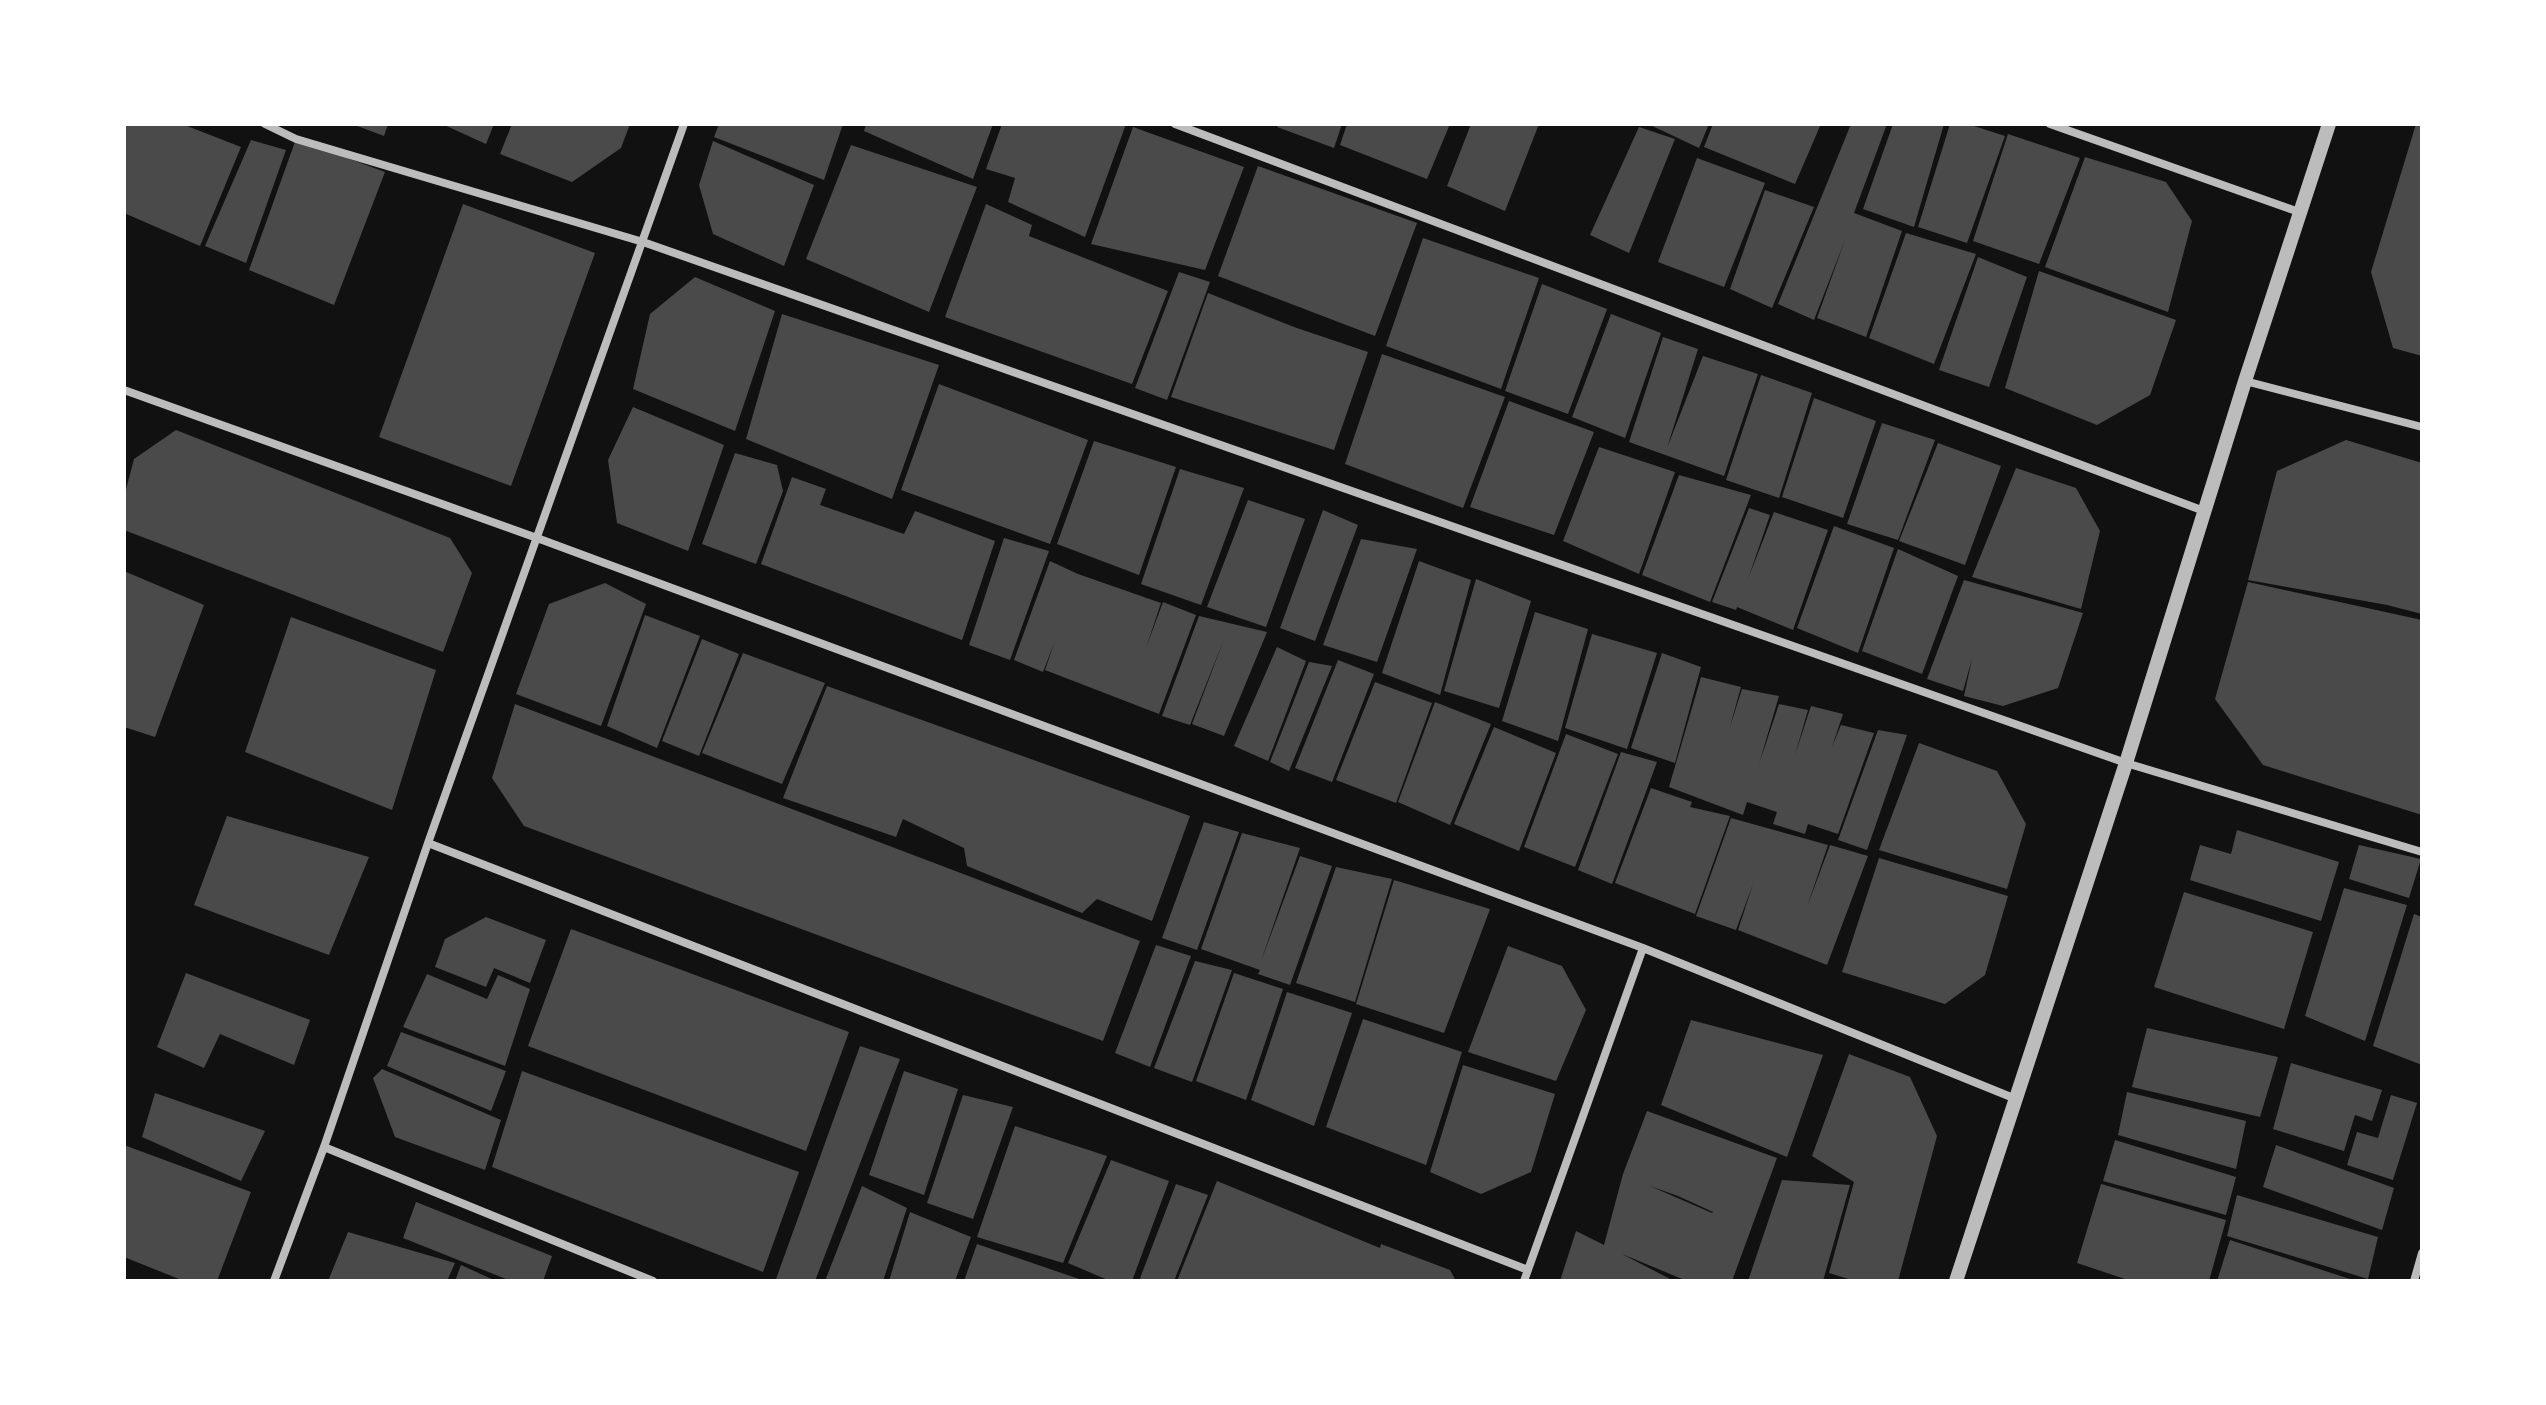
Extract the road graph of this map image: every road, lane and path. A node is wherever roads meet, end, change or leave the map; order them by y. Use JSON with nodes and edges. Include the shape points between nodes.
{"nodes":[{"id":1,"x":265,"y":124,"type":"edge"},
{"id":2,"x":684,"y":124,"type":"edge"},
{"id":3,"x":1175,"y":124,"type":"edge"},
{"id":4,"x":2050,"y":124,"type":"edge"},
{"id":5,"x":2329,"y":124,"type":"edge"},
{"id":6,"x":2299,"y":212,"type":"junction"},
{"id":7,"x":643,"y":242,"type":"junction"},
{"id":8,"x":2245,"y":381,"type":"junction"},
{"id":9,"x":124,"y":390,"type":"edge"},
{"id":10,"x":2422,"y":427,"type":"edge"},
{"id":11,"x":2204,"y":511,"type":"junction"},
{"id":12,"x":537,"y":538,"type":"junction"},
{"id":13,"x":2126,"y":763,"type":"junction"},
{"id":14,"x":428,"y":843,"type":"junction"},
{"id":15,"x":2422,"y":852,"type":"edge"},
{"id":16,"x":1643,"y":948,"type":"junction"},
{"id":17,"x":2016,"y":1099,"type":"junction"},
{"id":18,"x":324,"y":1147,"type":"junction"},
{"id":19,"x":2422,"y":1253,"type":"edge"},
{"id":20,"x":1528,"y":1270,"type":"junction"},
{"id":21,"x":274,"y":1281,"type":"edge"},
{"id":22,"x":653,"y":1281,"type":"edge"},
{"id":23,"x":1524,"y":1281,"type":"edge"},
{"id":24,"x":1956,"y":1281,"type":"edge"},
{"id":25,"x":2414,"y":1281,"type":"edge"}],
"edges":[{"from":1,"to":7,"type":"street","via":[[296,139]]},
{"from":2,"to":7,"type":"street"},
{"from":3,"to":11,"type":"street"},
{"from":4,"to":6,"type":"street"},
{"from":5,"to":6,"type":"street"},
{"from":6,"to":8,"type":"street"},
{"from":7,"to":12,"type":"street"},
{"from":7,"to":13,"type":"street"},
{"from":8,"to":10,"type":"street"},
{"from":8,"to":11,"type":"street"},
{"from":9,"to":12,"type":"street"},
{"from":11,"to":13,"type":"street"},
{"from":12,"to":14,"type":"street"},
{"from":12,"to":16,"type":"street"},
{"from":13,"to":15,"type":"street"},
{"from":13,"to":17,"type":"street"},
{"from":14,"to":18,"type":"street"},
{"from":14,"to":20,"type":"street"},
{"from":16,"to":17,"type":"street"},
{"from":16,"to":20,"type":"street"},
{"from":17,"to":24,"type":"street"},
{"from":18,"to":21,"type":"street"},
{"from":18,"to":22,"type":"street"},
{"from":19,"to":25,"type":"street"},
{"from":20,"to":23,"type":"street"}]}
